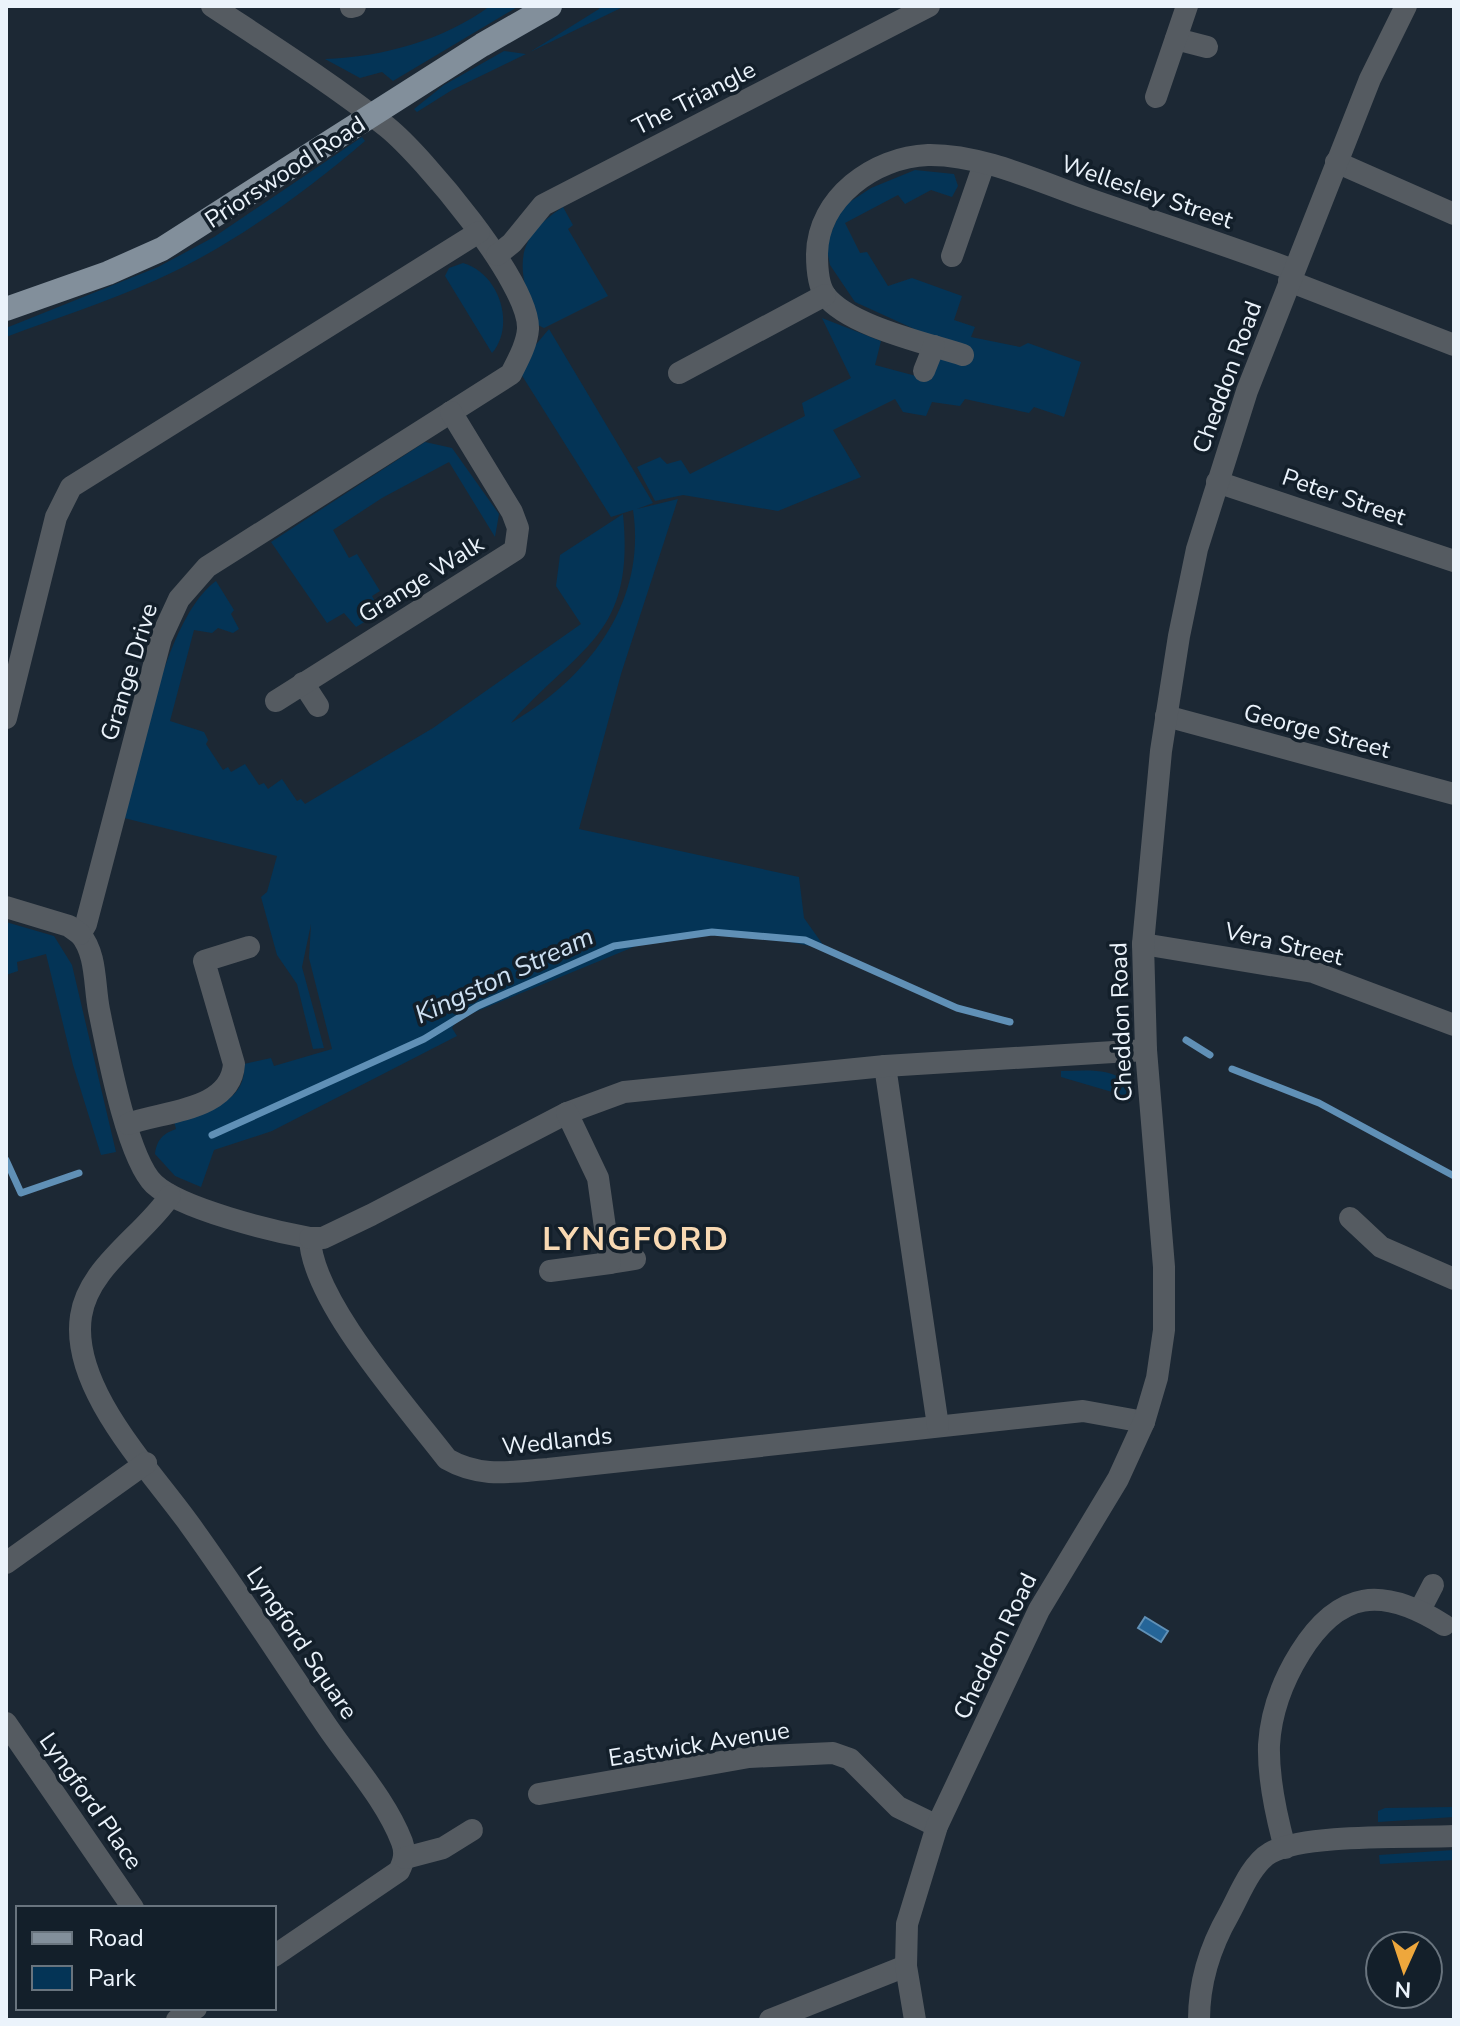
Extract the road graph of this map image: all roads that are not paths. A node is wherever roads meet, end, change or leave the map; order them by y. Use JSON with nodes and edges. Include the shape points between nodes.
{"nodes":[{"id":1,"x":212,"y":6,"type":"edge"},
{"id":2,"x":550,"y":6,"type":"edge"},
{"id":3,"x":929,"y":6,"type":"edge"},
{"id":4,"x":1187,"y":6,"type":"edge"},
{"id":5,"x":1406,"y":6,"type":"edge"},
{"id":6,"x":1176,"y":39,"type":"junction"},
{"id":7,"x":1207,"y":47,"type":"dead end"},
{"id":8,"x":1156,"y":97,"type":"dead end"},
{"id":9,"x":370,"y":116,"type":"junction"},
{"id":10,"x":1336,"y":162,"type":"junction"},
{"id":11,"x":984,"y":164,"type":"junction"},
{"id":12,"x":1454,"y":214,"type":"edge"},
{"id":13,"x":479,"y":232,"type":"junction"},
{"id":14,"x":497,"y":255,"type":"junction"},
{"id":15,"x":952,"y":256,"type":"dead end"},
{"id":16,"x":1291,"y":275,"type":"junction"},
{"id":17,"x":825,"y":295,"type":"junction"},
{"id":18,"x":6,"y":309,"type":"edge"},
{"id":19,"x":1454,"y":345,"type":"edge"},
{"id":20,"x":934,"y":346,"type":"junction"},
{"id":21,"x":963,"y":355,"type":"dead end"},
{"id":22,"x":924,"y":371,"type":"dead end"},
{"id":23,"x":679,"y":373,"type":"dead end"},
{"id":24,"x":451,"y":412,"type":"junction"},
{"id":25,"x":1217,"y":482,"type":"junction"},
{"id":26,"x":1454,"y":561,"type":"edge"},
{"id":27,"x":303,"y":683,"type":"junction"},
{"id":28,"x":276,"y":701,"type":"dead end"},
{"id":29,"x":318,"y":706,"type":"dead end"},
{"id":30,"x":1166,"y":716,"type":"junction"},
{"id":31,"x":6,"y":718,"type":"edge"},
{"id":32,"x":1454,"y":794,"type":"edge"},
{"id":33,"x":6,"y":907,"type":"edge"},
{"id":34,"x":80,"y":934,"type":"junction"},
{"id":35,"x":1143,"y":944,"type":"junction"},
{"id":36,"x":249,"y":947,"type":"dead end"},
{"id":37,"x":1454,"y":1025,"type":"edge"},
{"id":38,"x":1146,"y":1050,"type":"junction"},
{"id":39,"x":885,"y":1066,"type":"junction"},
{"id":40,"x":567,"y":1113,"type":"junction"},
{"id":41,"x":128,"y":1124,"type":"junction"},
{"id":42,"x":170,"y":1196,"type":"junction"},
{"id":43,"x":1350,"y":1218,"type":"dead end"},
{"id":44,"x":310,"y":1238,"type":"junction"},
{"id":45,"x":635,"y":1259,"type":"dead end"},
{"id":46,"x":610,"y":1263,"type":"junction"},
{"id":47,"x":550,"y":1271,"type":"dead end"},
{"id":48,"x":1454,"y":1279,"type":"edge"},
{"id":49,"x":1144,"y":1422,"type":"junction"},
{"id":50,"x":938,"y":1426,"type":"junction"},
{"id":51,"x":146,"y":1463,"type":"junction"},
{"id":52,"x":6,"y":1563,"type":"edge"},
{"id":53,"x":1433,"y":1585,"type":"dead end"},
{"id":54,"x":1420,"y":1610,"type":"junction"},
{"id":55,"x":1444,"y":1625,"type":"dead end"},
{"id":56,"x":6,"y":1723,"type":"edge"},
{"id":57,"x":539,"y":1794,"type":"dead end"},
{"id":58,"x":937,"y":1826,"type":"junction"},
{"id":59,"x":472,"y":1830,"type":"dead end"},
{"id":60,"x":1454,"y":1836,"type":"edge"},
{"id":61,"x":1285,"y":1848,"type":"junction"},
{"id":62,"x":405,"y":1858,"type":"junction"},
{"id":63,"x":132,"y":1906,"type":"edge"},
{"id":64,"x":276,"y":1955,"type":"edge"},
{"id":65,"x":906,"y":1966,"type":"junction"},
{"id":66,"x":770,"y":2020,"type":"edge"},
{"id":67,"x":915,"y":2020,"type":"edge"},
{"id":68,"x":1199,"y":2020,"type":"edge"}],
"edges":[{"from":1,"to":9,"type":"street","name":"Grange Drive","via":[[318,74]]},
{"from":2,"to":9,"type":"main road","name":"Priorswood Road"},
{"from":3,"to":14,"type":"street","name":"The Triangle","via":[[543,205]]},
{"from":4,"to":6,"type":"street"},
{"from":5,"to":10,"type":"street","name":"Cheddon Road"},
{"from":6,"to":7,"type":"street"},
{"from":6,"to":8,"type":"street"},
{"from":9,"to":13,"type":"street","name":"Grange Drive","via":[[400,138]]},
{"from":9,"to":18,"type":"main road","name":"Priorswood Road","via":[[162,249]]},
{"from":10,"to":12,"type":"street"},
{"from":10,"to":16,"type":"street","name":"Cheddon Road"},
{"from":11,"to":15,"type":"street"},
{"from":11,"to":16,"type":"street","name":"Wellesley Street"},
{"from":11,"to":17,"type":"street","name":"Wellesley Street","via":[[945,156],[912,158],[845,190],[818,231],[817,264]]},
{"from":13,"to":14,"type":"street","name":"Grange Drive"},
{"from":13,"to":31,"type":"street","via":[[71,487],[56,517]]},
{"from":14,"to":24,"type":"street","name":"Grange Drive","via":[[526,316],[523,348],[511,374]]},
{"from":16,"to":19,"type":"street","name":"Wellesley Street"},
{"from":16,"to":25,"type":"street","name":"Cheddon Road"},
{"from":17,"to":20,"type":"street","via":[[864,321]]},
{"from":17,"to":23,"type":"street"},
{"from":20,"to":21,"type":"street"},
{"from":20,"to":22,"type":"street"},
{"from":24,"to":27,"type":"street","name":"Grange Walk","via":[[512,512],[518,528],[515,550]]},
{"from":24,"to":34,"type":"street","name":"Grange Drive","via":[[246,540],[207,567],[179,599],[147,685]]},
{"from":25,"to":26,"type":"street","name":"Peter Street"},
{"from":25,"to":30,"type":"street","name":"Cheddon Road","via":[[1197,549]]},
{"from":27,"to":28,"type":"street","name":"Grange Walk"},
{"from":27,"to":29,"type":"street"},
{"from":30,"to":32,"type":"street","name":"George Street"},
{"from":30,"to":35,"type":"street","name":"Cheddon Road"},
{"from":33,"to":34,"type":"street"},
{"from":34,"to":41,"type":"street","via":[[91,953],[104,1038]]},
{"from":35,"to":37,"type":"street","name":"Vera Street","via":[[1313,972]]},
{"from":35,"to":38,"type":"street","name":"Cheddon Road"},
{"from":36,"to":41,"type":"street","via":[[204,961],[234,1064],[226,1089],[198,1105]]},
{"from":38,"to":39,"type":"street"},
{"from":38,"to":49,"type":"street","name":"Cheddon Road","via":[[1164,1267],[1164,1330]]},
{"from":39,"to":40,"type":"street","via":[[624,1092]]},
{"from":39,"to":50,"type":"street"},
{"from":40,"to":44,"type":"street","via":[[371,1215],[323,1238]]},
{"from":40,"to":46,"type":"street","via":[[598,1178]]},
{"from":41,"to":42,"type":"street","via":[[137,1158],[153,1183]]},
{"from":42,"to":44,"type":"street"},
{"from":42,"to":51,"type":"street","name":"Lyngford Square","via":[[98,1278],[81,1315],[83,1362],[92,1388]]},
{"from":43,"to":48,"type":"street","via":[[1381,1247]]},
{"from":44,"to":50,"type":"street","name":"Wedlands","via":[[317,1276],[333,1304],[447,1459],[466,1470],[488,1474],[548,1469]]},
{"from":45,"to":46,"type":"street"},
{"from":46,"to":47,"type":"street"},
{"from":49,"to":50,"type":"street","name":"Wedlands","via":[[1083,1411]]},
{"from":49,"to":58,"type":"street","name":"Cheddon Road","via":[[1118,1479],[1039,1610]]},
{"from":51,"to":52,"type":"street"},
{"from":51,"to":62,"type":"street","name":"Lyngford Square","via":[[367,1783],[396,1829]]},
{"from":53,"to":54,"type":"street"},
{"from":54,"to":55,"type":"street"},
{"from":54,"to":61,"type":"street","via":[[1380,1600],[1352,1602],[1327,1615],[1283,1681],[1269,1746]]},
{"from":56,"to":63,"type":"street","name":"Lyngford Place"},
{"from":57,"to":58,"type":"street","name":"Eastwick Avenue","via":[[749,1757],[833,1753],[850,1759],[898,1807]]},
{"from":58,"to":65,"type":"street","name":"Cheddon Road","via":[[912,1900]]},
{"from":59,"to":62,"type":"street","via":[[443,1848]]},
{"from":60,"to":61,"type":"street"},
{"from":61,"to":68,"type":"street","via":[[1268,1854],[1255,1870],[1220,1930],[1205,1968]]},
{"from":62,"to":64,"type":"street","via":[[399,1871]]},
{"from":65,"to":66,"type":"street"},
{"from":65,"to":67,"type":"street","name":"Cheddon Road"}]}
